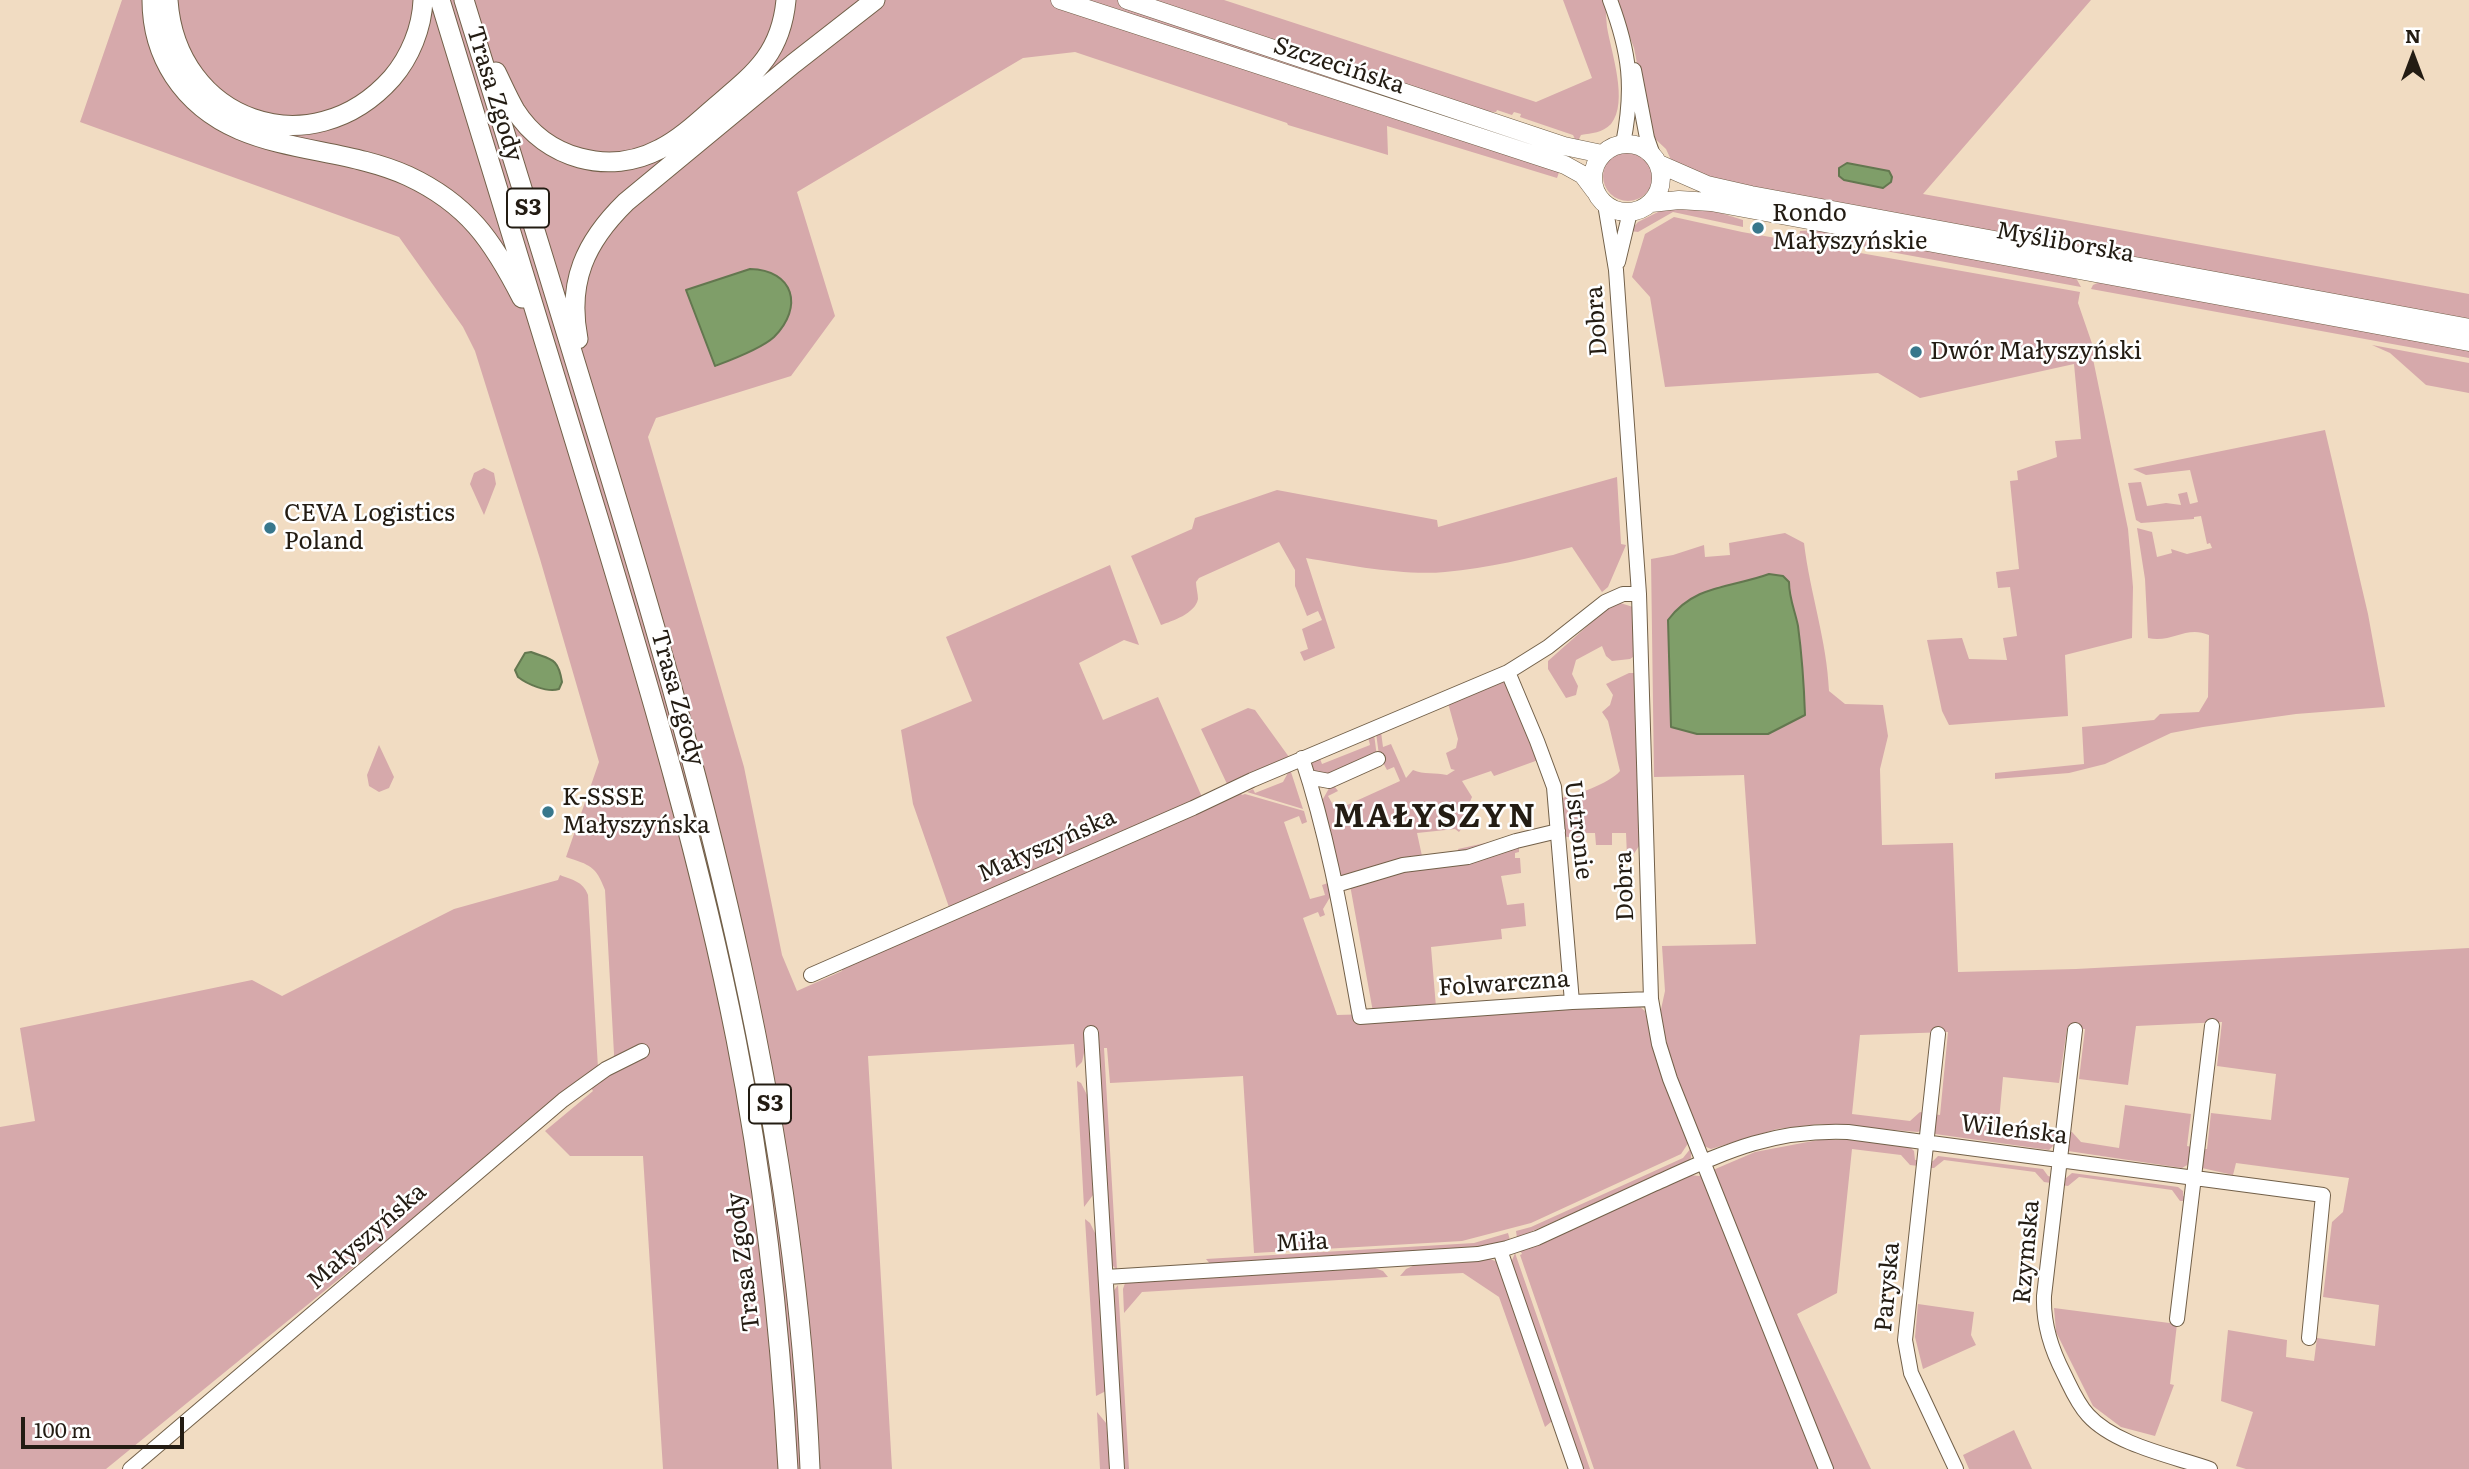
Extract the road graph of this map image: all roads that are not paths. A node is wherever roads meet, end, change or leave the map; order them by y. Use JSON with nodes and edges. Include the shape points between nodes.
{"nodes":[{"id":1,"x":152,"y":0,"type":"edge"},
{"id":2,"x":168,"y":0,"type":"edge"},
{"id":3,"x":423,"y":0,"type":"edge"},
{"id":4,"x":440,"y":0,"type":"edge"},
{"id":5,"x":465,"y":0,"type":"edge"},
{"id":6,"x":786,"y":0,"type":"edge"},
{"id":7,"x":875,"y":0,"type":"edge"},
{"id":8,"x":1060,"y":0,"type":"edge"},
{"id":9,"x":1127,"y":0,"type":"edge"},
{"id":10,"x":1610,"y":0,"type":"edge"},
{"id":11,"x":1627,"y":53,"type":"junction"},
{"id":12,"x":1622,"y":144,"type":"junction"},
{"id":13,"x":1602,"y":154,"type":"junction"},
{"id":14,"x":1656,"y":159,"type":"junction"},
{"id":15,"x":1600,"y":197,"type":"junction"},
{"id":16,"x":1651,"y":203,"type":"junction"},
{"id":17,"x":1630,"y":212,"type":"junction"},
{"id":18,"x":1616,"y":270,"type":"junction"},
{"id":19,"x":2469,"y":328,"type":"edge"},
{"id":20,"x":2469,"y":342,"type":"edge"},
{"id":21,"x":552,"y":366,"type":"junction"},
{"id":22,"x":592,"y":416,"type":"junction"},
{"id":23,"x":1639,"y":594,"type":"junction"},
{"id":24,"x":1508,"y":672,"type":"junction"},
{"id":25,"x":1302,"y":758,"type":"junction"},
{"id":26,"x":1378,"y":759,"type":"dead end"},
{"id":27,"x":1308,"y":777,"type":"junction"},
{"id":28,"x":1558,"y":831,"type":"junction"},
{"id":29,"x":1335,"y":885,"type":"junction"},
{"id":30,"x":811,"y":975,"type":"dead end"},
{"id":31,"x":1651,"y":999,"type":"junction"},
{"id":32,"x":1573,"y":1002,"type":"junction"},
{"id":33,"x":2212,"y":1026,"type":"dead end"},
{"id":34,"x":2075,"y":1030,"type":"dead end"},
{"id":35,"x":1091,"y":1033,"type":"dead end"},
{"id":36,"x":1938,"y":1034,"type":"dead end"},
{"id":37,"x":642,"y":1051,"type":"dead end"},
{"id":38,"x":1926,"y":1142,"type":"junction"},
{"id":39,"x":2058,"y":1159,"type":"junction"},
{"id":40,"x":1703,"y":1162,"type":"junction"},
{"id":41,"x":2193,"y":1176,"type":"junction"},
{"id":42,"x":1500,"y":1250,"type":"junction"},
{"id":43,"x":1106,"y":1277,"type":"junction"},
{"id":44,"x":2177,"y":1319,"type":"dead end"},
{"id":45,"x":2309,"y":1338,"type":"dead end"},
{"id":46,"x":130,"y":1469,"type":"edge"},
{"id":47,"x":788,"y":1469,"type":"edge"},
{"id":48,"x":810,"y":1469,"type":"edge"},
{"id":49,"x":1116,"y":1469,"type":"edge"},
{"id":50,"x":1576,"y":1469,"type":"edge"},
{"id":51,"x":1826,"y":1469,"type":"edge"},
{"id":52,"x":1956,"y":1469,"type":"edge"},
{"id":53,"x":2210,"y":1469,"type":"edge"}],
"edges":[{"from":1,"to":21,"type":"highway","via":[[167,65],[187,94],[222,122],[267,140],[407,176],[475,221],[505,265]]},
{"from":2,"to":3,"type":"highway","via":[[177,48],[212,96],[239,113],[278,125],[337,117],[367,101],[402,66],[415,40]]},
{"from":4,"to":21,"type":"highway","name":"Trasa Zgody","number":"S3"},
{"from":5,"to":6,"type":"highway","via":[[516,111],[538,137],[563,153],[609,163],[661,149],[758,71],[782,29]]},
{"from":5,"to":22,"type":"highway","name":"Trasa Zgody","number":"S3"},
{"from":7,"to":22,"type":"highway","via":[[604,224],[577,277],[576,332]]},
{"from":8,"to":15,"type":"main road","name":"Szczecińska","via":[[1571,167]]},
{"from":9,"to":13,"type":"main road","name":"Szczecińska","via":[[1511,129]]},
{"from":10,"to":11,"type":"street"},
{"from":11,"to":12,"type":"street","via":[[1628,113]]},
{"from":11,"to":14,"type":"street"},
{"from":12,"to":13,"type":"main road"},
{"from":12,"to":14,"type":"main road","via":[[1645,148]]},
{"from":13,"to":15,"type":"main road","via":[[1593,171]]},
{"from":14,"to":16,"type":"main road","via":[[1662,185]]},
{"from":14,"to":19,"type":"main road","name":"Myśliborska","via":[[1707,185],[1751,195]]},
{"from":15,"to":17,"type":"main road","via":[[1617,211]]},
{"from":15,"to":18,"type":"street","name":"Dobra"},
{"from":16,"to":17,"type":"main road"},
{"from":16,"to":20,"type":"main road","name":"Myśliborska","via":[[1719,204]]},
{"from":17,"to":18,"type":"street","name":"Dobra"},
{"from":18,"to":23,"type":"street","name":"Dobra"},
{"from":21,"to":47,"type":"highway","name":"Trasa Zgody","number":"S3","via":[[667,751],[736,1039],[769,1255]]},
{"from":22,"to":48,"type":"highway","name":"Trasa Zgody","number":"S3","via":[[705,807],[757,1034],[792,1251]]},
{"from":23,"to":24,"type":"street","name":"Małyszyńska","via":[[1623,594],[1605,602]]},
{"from":23,"to":31,"type":"street","name":"Dobra"},
{"from":24,"to":25,"type":"street","name":"Małyszyńska"},
{"from":24,"to":28,"type":"street","name":"Ustronie","via":[[1554,787]]},
{"from":25,"to":27,"type":"street"},
{"from":25,"to":30,"type":"street","name":"Małyszyńska"},
{"from":26,"to":27,"type":"street","via":[[1329,781]]},
{"from":27,"to":29,"type":"street"},
{"from":28,"to":29,"type":"street","via":[[1468,857],[1403,864]]},
{"from":28,"to":32,"type":"street","name":"Ustronie"},
{"from":29,"to":32,"type":"street","name":"Folwarczna","via":[[1360,1017]]},
{"from":31,"to":32,"type":"street","name":"Folwarczna"},
{"from":31,"to":40,"type":"street","name":"Dobra","via":[[1664,1061]]},
{"from":33,"to":41,"type":"street"},
{"from":34,"to":39,"type":"street","name":"Rzymska"},
{"from":35,"to":43,"type":"street"},
{"from":36,"to":38,"type":"street","name":"Paryska"},
{"from":37,"to":46,"type":"street","name":"Małyszyńska","via":[[606,1069],[563,1100]]},
{"from":38,"to":39,"type":"street","name":"Wileńska"},
{"from":38,"to":40,"type":"street","name":"Wileńska","via":[[1848,1132],[1805,1132],[1751,1143]]},
{"from":38,"to":52,"type":"street","name":"Paryska","via":[[1905,1340],[1912,1373]]},
{"from":39,"to":41,"type":"street","name":"Wileńska"},
{"from":39,"to":53,"type":"street","name":"Rzymska","via":[[2043,1303],[2047,1333],[2059,1366],[2082,1408],[2104,1429]]},
{"from":40,"to":42,"type":"street","name":"Miła","via":[[1537,1238]]},
{"from":40,"to":51,"type":"street","name":"Dobra"},
{"from":41,"to":44,"type":"street"},
{"from":41,"to":45,"type":"street","name":"Wileńska","via":[[2323,1195]]},
{"from":42,"to":43,"type":"street","name":"Miła"},
{"from":42,"to":50,"type":"street"},
{"from":43,"to":49,"type":"street"}]}
